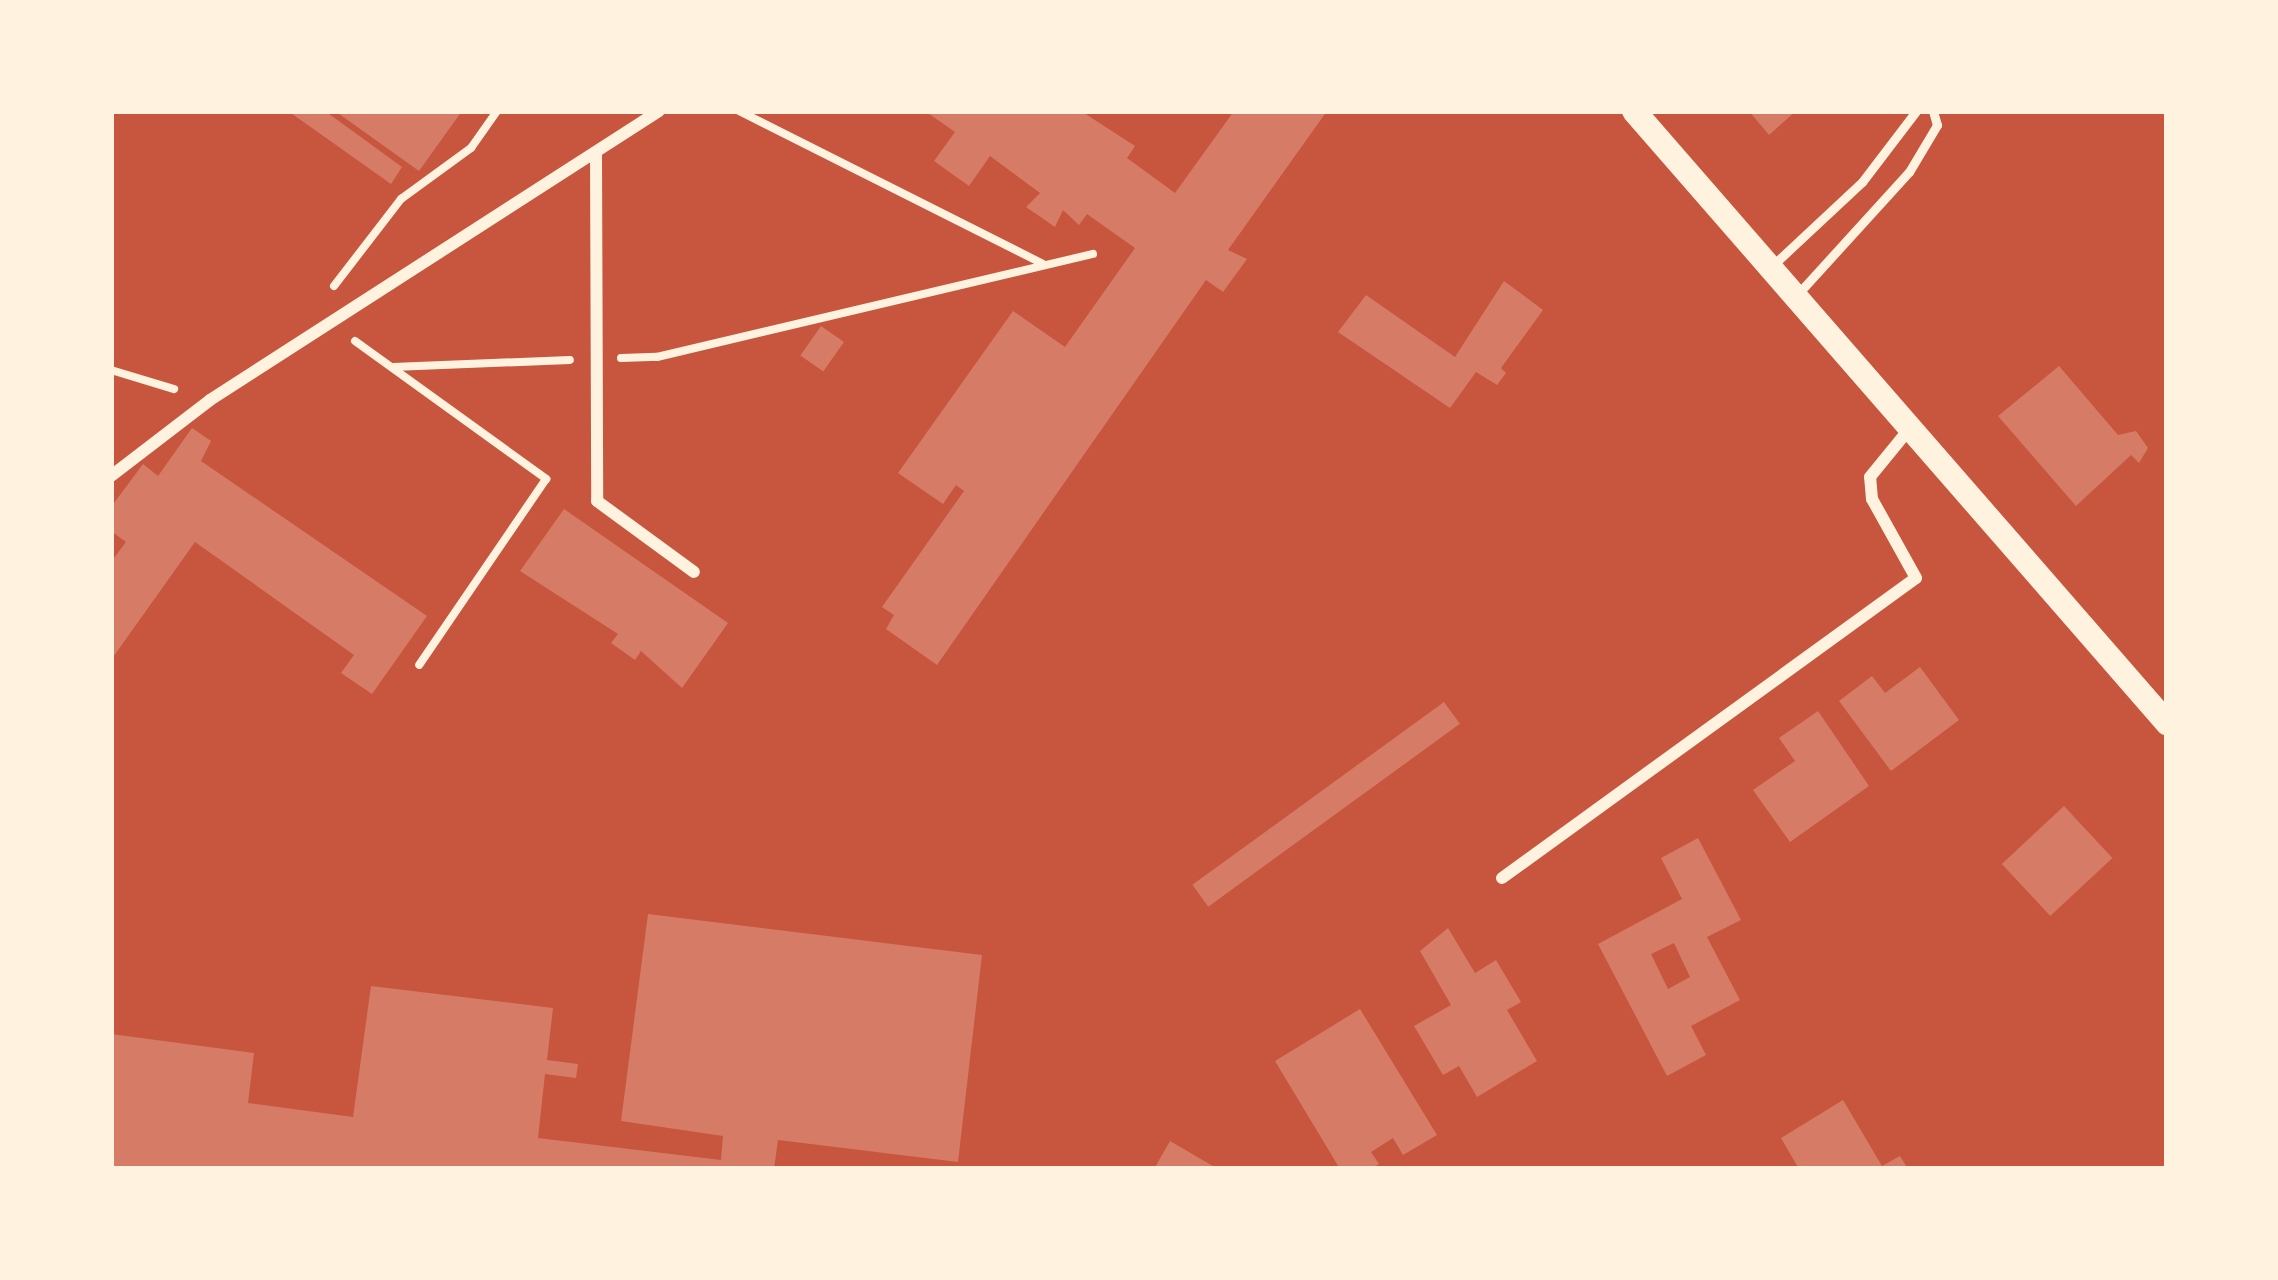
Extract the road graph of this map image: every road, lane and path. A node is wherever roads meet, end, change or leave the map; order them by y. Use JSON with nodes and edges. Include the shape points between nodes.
{"nodes":[{"id":1,"x":497,"y":111,"type":"edge"},
{"id":2,"x":659,"y":111,"type":"edge"},
{"id":3,"x":739,"y":111,"type":"edge"},
{"id":4,"x":1634,"y":111,"type":"edge"},
{"id":5,"x":1916,"y":111,"type":"edge"},
{"id":6,"x":1933,"y":111,"type":"edge"},
{"id":7,"x":596,"y":153,"type":"junction"},
{"id":8,"x":1093,"y":254,"type":"dead end"},
{"id":9,"x":1045,"y":265,"type":"junction"},
{"id":10,"x":1770,"y":268,"type":"junction"},
{"id":11,"x":1796,"y":296,"type":"junction"},
{"id":12,"x":329,"y":324,"type":"junction"},
{"id":13,"x":596,"y":359,"type":"junction"},
{"id":14,"x":392,"y":367,"type":"junction"},
{"id":15,"x":111,"y":370,"type":"edge"},
{"id":16,"x":210,"y":400,"type":"junction"},
{"id":17,"x":1910,"y":428,"type":"junction"},
{"id":18,"x":111,"y":476,"type":"edge"},
{"id":19,"x":694,"y":572,"type":"dead end"},
{"id":20,"x":419,"y":664,"type":"dead end"},
{"id":21,"x":2167,"y":723,"type":"edge"},
{"id":22,"x":1502,"y":878,"type":"dead end"}],
"edges":[{"from":1,"to":12,"type":"path","via":[[471,148],[401,199],[335,279]]},
{"from":2,"to":7,"type":"street"},
{"from":3,"to":9,"type":"path"},
{"from":4,"to":10,"type":"main road"},
{"from":5,"to":10,"type":"lane","via":[[1862,182]]},
{"from":6,"to":11,"type":"lane","via":[[1936,124],[1909,172]]},
{"from":7,"to":12,"type":"street"},
{"from":7,"to":13,"type":"street"},
{"from":8,"to":9,"type":"path"},
{"from":9,"to":13,"type":"path","via":[[657,357]]},
{"from":10,"to":11,"type":"main road"},
{"from":11,"to":17,"type":"main road"},
{"from":12,"to":14,"type":"path"},
{"from":12,"to":16,"type":"street"},
{"from":13,"to":14,"type":"path"},
{"from":13,"to":19,"type":"street","via":[[597,501]]},
{"from":14,"to":20,"type":"path","via":[[546,479]]},
{"from":15,"to":16,"type":"path"},
{"from":16,"to":18,"type":"street"},
{"from":17,"to":21,"type":"main road"},
{"from":17,"to":22,"type":"street","via":[[1870,477],[1872,499],[1916,578]]}]}
